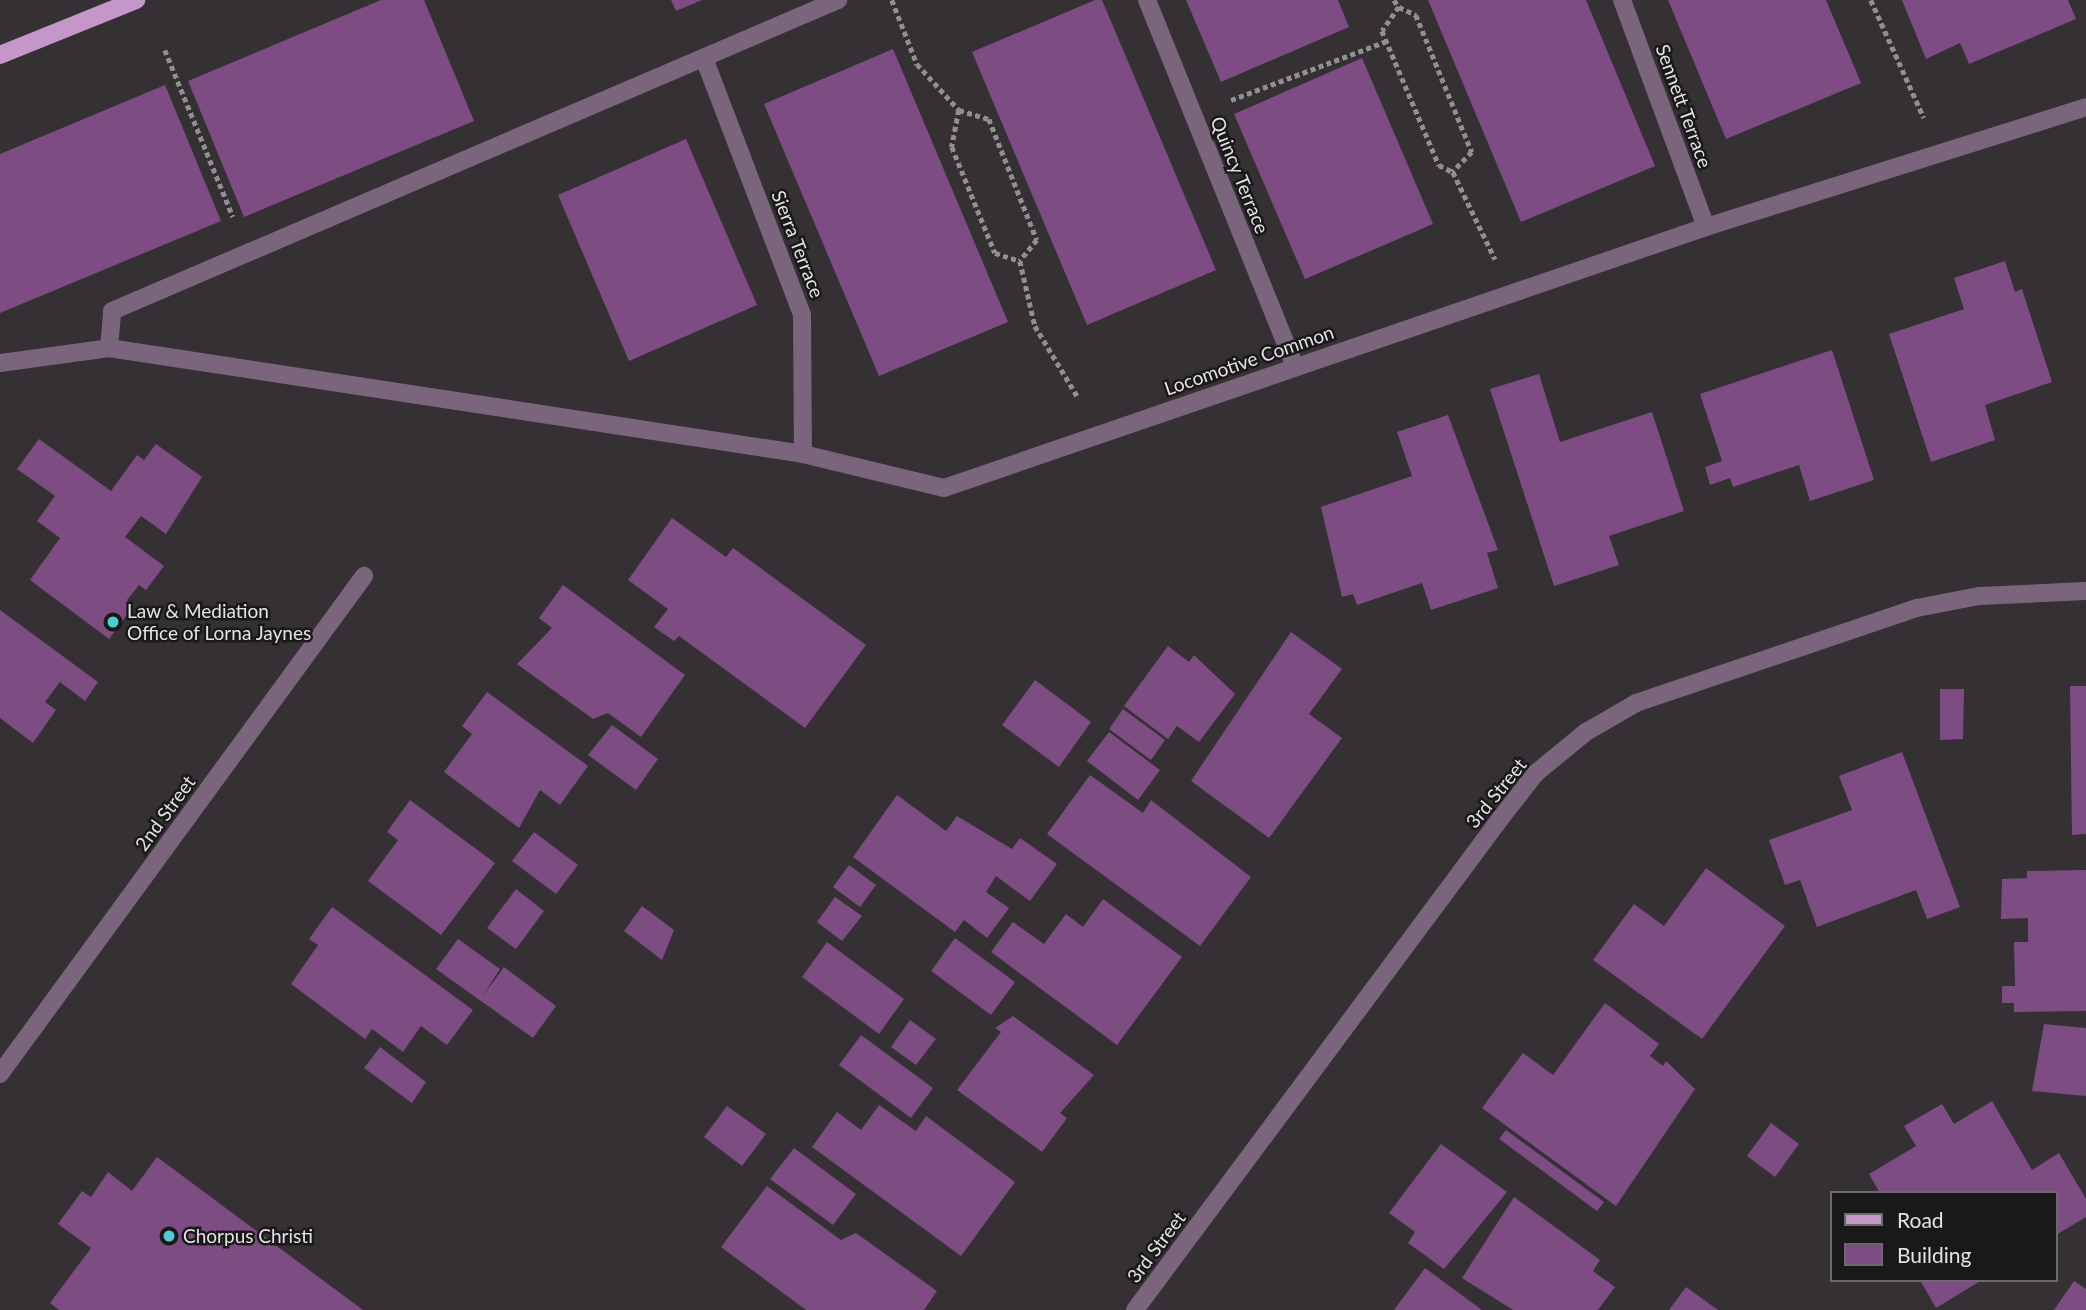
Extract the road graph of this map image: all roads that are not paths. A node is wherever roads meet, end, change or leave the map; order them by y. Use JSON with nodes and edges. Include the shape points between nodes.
{"nodes":[{"id":1,"x":136,"y":0,"type":"edge"},
{"id":2,"x":838,"y":0,"type":"edge"},
{"id":3,"x":1147,"y":0,"type":"edge"},
{"id":4,"x":1622,"y":0,"type":"edge"},
{"id":5,"x":0,"y":55,"type":"edge"},
{"id":6,"x":704,"y":58,"type":"junction"},
{"id":7,"x":2086,"y":107,"type":"edge"},
{"id":8,"x":1706,"y":227,"type":"junction"},
{"id":9,"x":109,"y":348,"type":"junction"},
{"id":10,"x":0,"y":363,"type":"edge"},
{"id":11,"x":1295,"y":366,"type":"junction"},
{"id":12,"x":803,"y":454,"type":"junction"},
{"id":13,"x":364,"y":576,"type":"dead end"},
{"id":14,"x":2086,"y":591,"type":"edge"},
{"id":15,"x":0,"y":1074,"type":"edge"},
{"id":16,"x":1135,"y":1310,"type":"edge"}],
"edges":[{"from":1,"to":5,"type":"main road"},
{"from":2,"to":6,"type":"street"},
{"from":3,"to":11,"type":"street","name":"Quincy Terrace"},
{"from":4,"to":8,"type":"street","name":"Sennett Terrace"},
{"from":6,"to":9,"type":"street","via":[[112,311]]},
{"from":6,"to":12,"type":"street","name":"Sierra Terrace","via":[[802,315]]},
{"from":7,"to":8,"type":"street","name":"Locomotive Common"},
{"from":8,"to":11,"type":"street","name":"Locomotive Common"},
{"from":9,"to":10,"type":"street","name":"Locomotive Common"},
{"from":9,"to":12,"type":"street","name":"Locomotive Common"},
{"from":11,"to":12,"type":"street","name":"Locomotive Common","via":[[944,488]]},
{"from":13,"to":15,"type":"street","name":"2nd Street"},
{"from":14,"to":16,"type":"street","name":"3rd Street","via":[[1979,596],[1917,608],[1636,703],[1586,733],[1536,773],[1507,810]]}]}
